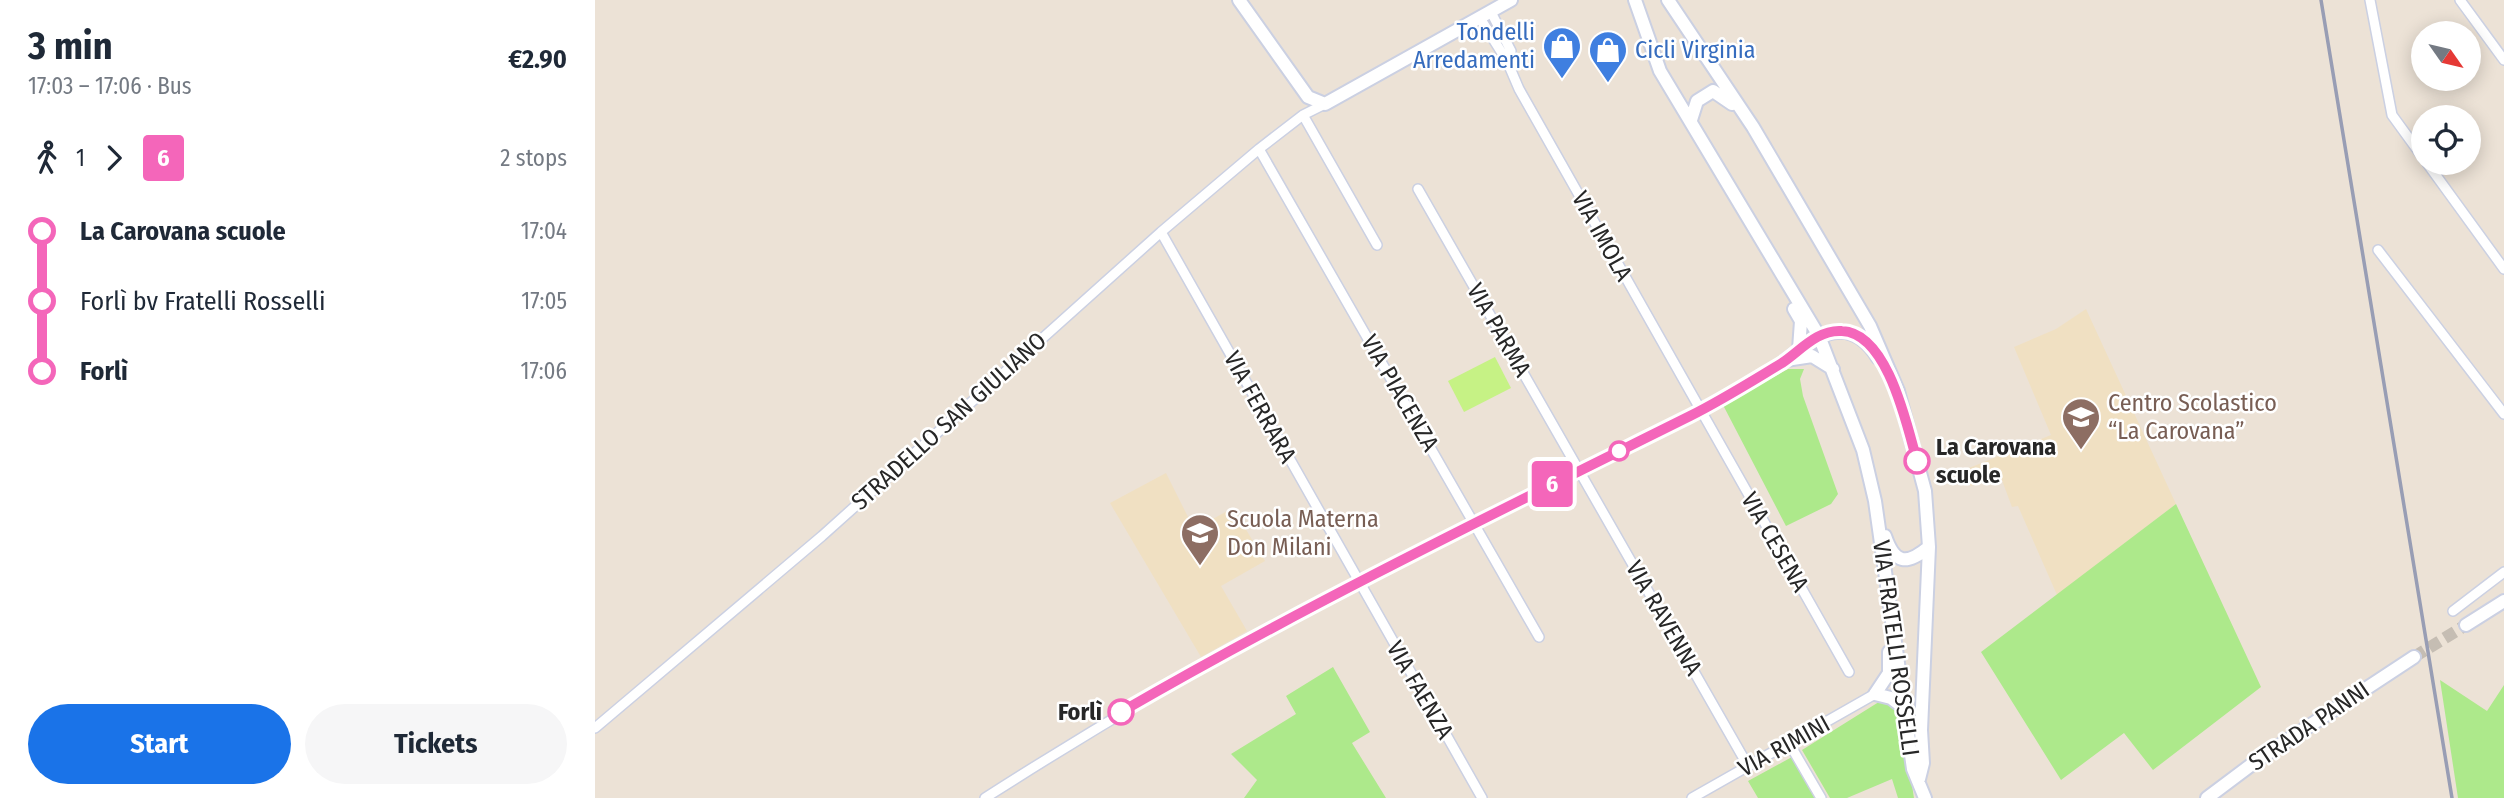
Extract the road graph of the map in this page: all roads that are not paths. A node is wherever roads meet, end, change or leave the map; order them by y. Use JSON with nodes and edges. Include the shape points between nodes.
{"nodes":[{"id":1,"x":1239,"y":0,"type":"edge"},
{"id":2,"x":1635,"y":0,"type":"edge"},
{"id":3,"x":1668,"y":0,"type":"edge"},
{"id":4,"x":2370,"y":0,"type":"edge"},
{"id":5,"x":2460,"y":0,"type":"edge"},
{"id":6,"x":1509,"y":1,"type":"edge"},
{"id":7,"x":1485,"y":15,"type":"junction"},
{"id":8,"x":2504,"y":60,"type":"edge"},
{"id":9,"x":1325,"y":104,"type":"junction"},
{"id":10,"x":1303,"y":115,"type":"junction"},
{"id":11,"x":1691,"y":120,"type":"junction"},
{"id":12,"x":1753,"y":127,"type":"junction"},
{"id":13,"x":2411,"y":141,"type":"edge"},
{"id":14,"x":1259,"y":149,"type":"junction"},
{"id":15,"x":2436,"y":175,"type":"edge"},
{"id":16,"x":1418,"y":189,"type":"dead end"},
{"id":17,"x":1161,"y":232,"type":"junction"},
{"id":18,"x":1377,"y":245,"type":"dead end"},
{"id":19,"x":2378,"y":250,"type":"dead end"},
{"id":20,"x":1769,"y":251,"type":"junction"},
{"id":21,"x":2502,"y":263,"type":"edge"},
{"id":22,"x":1819,"y":336,"type":"junction"},
{"id":23,"x":1799,"y":349,"type":"junction"},
{"id":24,"x":1786,"y":360,"type":"junction"},
{"id":25,"x":1833,"y":369,"type":"junction"},
{"id":26,"x":1898,"y":391,"type":"junction"},
{"id":27,"x":1700,"y":411,"type":"junction"},
{"id":28,"x":2504,"y":414,"type":"edge"},
{"id":29,"x":1580,"y":471,"type":"junction"},
{"id":30,"x":1878,"y":516,"type":"junction"},
{"id":31,"x":1475,"y":523,"type":"junction"},
{"id":32,"x":1929,"y":547,"type":"junction"},
{"id":33,"x":2504,"y":572,"type":"edge"},
{"id":34,"x":1359,"y":582,"type":"junction"},
{"id":35,"x":1887,"y":596,"type":"junction"},
{"id":36,"x":2504,"y":601,"type":"edge"},
{"id":37,"x":2453,"y":611,"type":"dead end"},
{"id":38,"x":2466,"y":625,"type":"tunnel mouth"},
{"id":39,"x":1539,"y":637,"type":"dead end"},
{"id":40,"x":2414,"y":657,"type":"tunnel mouth"},
{"id":41,"x":1849,"y":672,"type":"dead end"},
{"id":42,"x":1875,"y":694,"type":"junction"},
{"id":43,"x":1904,"y":708,"type":"junction"},
{"id":44,"x":595,"y":729,"type":"edge"},
{"id":45,"x":1789,"y":743,"type":"junction"},
{"id":46,"x":1748,"y":766,"type":"junction"},
{"id":47,"x":1919,"y":779,"type":"junction"},
{"id":48,"x":985,"y":798,"type":"edge"},
{"id":49,"x":1482,"y":798,"type":"edge"},
{"id":50,"x":1692,"y":798,"type":"edge"},
{"id":51,"x":1821,"y":798,"type":"edge"},
{"id":52,"x":1926,"y":798,"type":"edge"},
{"id":53,"x":2207,"y":798,"type":"edge"}],
"edges":[{"from":1,"to":9,"type":"street","via":[[1308,97]]},
{"from":2,"to":11,"type":"street","name":"VIA FRATELLI ROSSELLI","via":[[1660,71]]},
{"from":3,"to":12,"type":"street","name":"VIA FRATELLI ROSSELLI"},
{"from":4,"to":13,"type":"street","via":[[2392,115]]},
{"from":5,"to":8,"type":"street"},
{"from":6,"to":7,"type":"street","name":"STRADELLO SAN GIULIANO"},
{"from":7,"to":9,"type":"street","name":"STRADELLO SAN GIULIANO"},
{"from":7,"to":27,"type":"street","name":"VIA IMOLA","via":[[1518,89]]},
{"from":9,"to":10,"type":"street","name":"STRADELLO SAN GIULIANO"},
{"from":10,"to":14,"type":"street","name":"STRADELLO SAN GIULIANO"},
{"from":10,"to":18,"type":"street"},
{"from":11,"to":12,"type":"street","name":"VIA FRATELLI ROSSELLI","via":[[1697,101],[1713,91],[1728,99]]},
{"from":11,"to":20,"type":"street","name":"VIA FRATELLI ROSSELLI"},
{"from":12,"to":26,"type":"street","name":"VIA FRATELLI ROSSELLI","via":[[1870,326]]},
{"from":14,"to":17,"type":"street","name":"STRADELLO SAN GIULIANO"},
{"from":14,"to":31,"type":"street","name":"VIA PIACENZA"},
{"from":15,"to":21,"type":"street"},
{"from":16,"to":29,"type":"street","name":"VIA PARMA"},
{"from":17,"to":34,"type":"street","name":"VIA FERRARA"},
{"from":17,"to":44,"type":"street","name":"STRADELLO SAN GIULIANO","via":[[822,536]]},
{"from":19,"to":28,"type":"street"},
{"from":20,"to":22,"type":"street","name":"VIA FRATELLI ROSSELLI"},
{"from":20,"to":23,"type":"street","via":[[1766,258],[1801,321]]},
{"from":22,"to":23,"type":"street"},
{"from":22,"to":25,"type":"street","name":"VIA FRATELLI ROSSELLI"},
{"from":22,"to":26,"type":"street","via":[[1840,330],[1856,334],[1871,346]]},
{"from":23,"to":24,"type":"street"},
{"from":24,"to":25,"type":"street","via":[[1811,356]]},
{"from":24,"to":27,"type":"street"},
{"from":25,"to":30,"type":"street","name":"VIA FRATELLI ROSSELLI","via":[[1863,450]]},
{"from":26,"to":32,"type":"street","name":"VIA FRATELLI ROSSELLI","via":[[1925,491]]},
{"from":27,"to":29,"type":"street"},
{"from":27,"to":41,"type":"street","name":"VIA CESENA"},
{"from":29,"to":31,"type":"street"},
{"from":29,"to":46,"type":"street","name":"VIA RAVENNA"},
{"from":30,"to":32,"type":"street","name":"VIA FRATELLI ROSSELLI","via":[[1890,551],[1899,558],[1912,560]]},
{"from":30,"to":35,"type":"street","name":"VIA FRATELLI ROSSELLI"},
{"from":31,"to":34,"type":"street"},
{"from":31,"to":39,"type":"street","name":"VIA PIACENZA"},
{"from":32,"to":47,"type":"street","name":"VIA FRATELLI ROSSELLI"},
{"from":33,"to":37,"type":"street"},
{"from":34,"to":48,"type":"street","via":[[1141,700]]},
{"from":34,"to":49,"type":"street","name":"VIA FAENZA"},
{"from":35,"to":42,"type":"street","via":[[1882,600],[1891,661]]},
{"from":35,"to":43,"type":"street","name":"VIA FRATELLI ROSSELLI"},
{"from":36,"to":38,"type":"street"},
{"from":40,"to":53,"type":"street","name":"STRADA PANNI"},
{"from":42,"to":43,"type":"street"},
{"from":42,"to":45,"type":"street","name":"VIA RIMINI"},
{"from":43,"to":47,"type":"street","name":"VIA FRATELLI ROSSELLI","via":[[1913,769]]},
{"from":45,"to":46,"type":"street","name":"VIA RIMINI"},
{"from":45,"to":51,"type":"street"},
{"from":46,"to":50,"type":"street","name":"VIA RIMINI"},
{"from":47,"to":52,"type":"street","name":"VIA FRATELLI ROSSELLI"}]}
